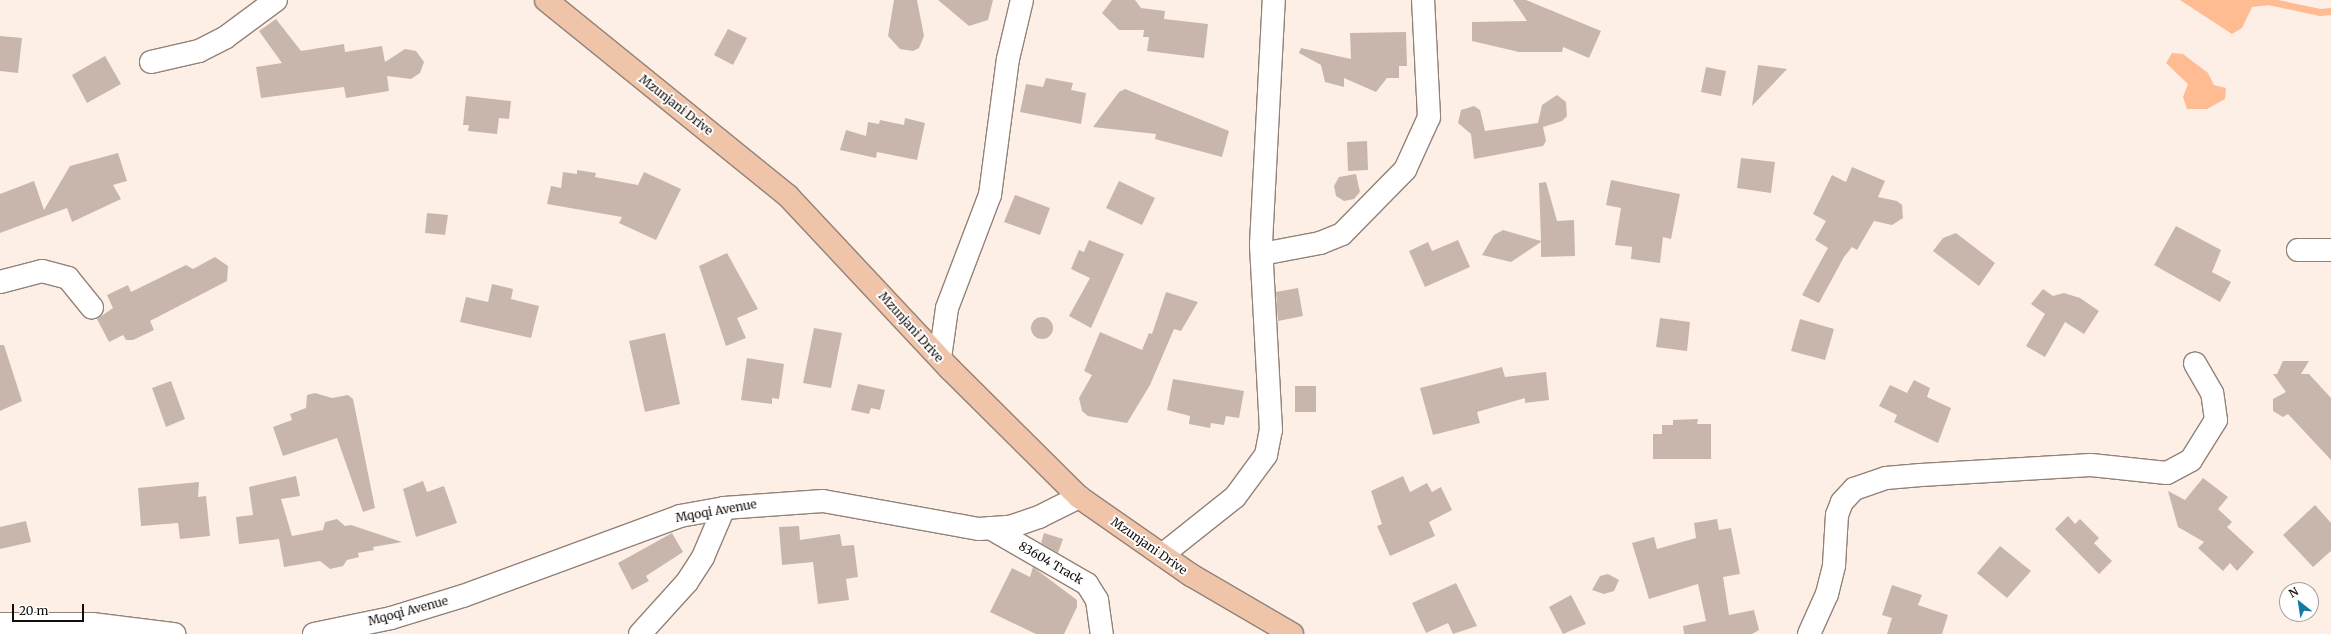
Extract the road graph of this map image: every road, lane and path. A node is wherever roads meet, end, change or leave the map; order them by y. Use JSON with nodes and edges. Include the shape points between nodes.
{"nodes":[{"id":1,"x":276,"y":0,"type":"edge"},
{"id":2,"x":546,"y":0,"type":"edge"},
{"id":3,"x":1022,"y":0,"type":"edge"},
{"id":4,"x":1274,"y":0,"type":"edge"},
{"id":5,"x":1423,"y":0,"type":"edge"},
{"id":6,"x":151,"y":62,"type":"dead end"},
{"id":7,"x":2298,"y":250,"type":"dead end"},
{"id":8,"x":2331,"y":250,"type":"edge"},
{"id":9,"x":1262,"y":254,"type":"junction"},
{"id":10,"x":0,"y":282,"type":"edge"},
{"id":11,"x":92,"y":308,"type":"dead end"},
{"id":12,"x":940,"y":358,"type":"junction"},
{"id":13,"x":2195,"y":364,"type":"dead end"},
{"id":14,"x":1079,"y":497,"type":"junction"},
{"id":15,"x":724,"y":508,"type":"junction"},
{"id":16,"x":990,"y":528,"type":"junction"},
{"id":17,"x":1162,"y":555,"type":"junction"},
{"id":18,"x":0,"y":624,"type":"edge"},
{"id":19,"x":174,"y":634,"type":"edge"},
{"id":20,"x":314,"y":634,"type":"edge"},
{"id":21,"x":640,"y":634,"type":"edge"},
{"id":22,"x":1102,"y":634,"type":"edge"},
{"id":23,"x":1292,"y":634,"type":"edge"},
{"id":24,"x":1809,"y":634,"type":"edge"}],
"edges":[{"from":1,"to":6,"type":"street","via":[[226,37],[199,51]]},
{"from":2,"to":12,"type":"main road","name":"Mzunjani Drive","via":[[788,196]]},
{"from":3,"to":12,"type":"street","via":[[1008,59],[990,195],[947,308]]},
{"from":4,"to":9,"type":"street"},
{"from":5,"to":9,"type":"street","via":[[1429,117],[1405,170],[1342,234],[1320,243]]},
{"from":7,"to":8,"type":"street"},
{"from":9,"to":17,"type":"street","via":[[1270,430],[1266,455],[1235,496]]},
{"from":10,"to":11,"type":"street","via":[[42,271],[68,278]]},
{"from":12,"to":14,"type":"main road","name":"Mzunjani Drive"},
{"from":13,"to":24,"type":"street","via":[[2212,393],[2216,420],[2191,460],[2168,473],[2091,465],[1886,478],[1854,489],[1842,502],[1837,515],[1834,565],[1827,594]]},
{"from":14,"to":16,"type":"street","name":"Mqoqi Avenue","via":[[1039,517]]},
{"from":14,"to":17,"type":"main road","name":"Mzunjani Drive"},
{"from":15,"to":16,"type":"street","name":"Mqoqi Avenue","via":[[823,501]]},
{"from":15,"to":20,"type":"street","name":"Mqoqi Avenue","via":[[680,516],[463,596],[391,618]]},
{"from":15,"to":21,"type":"street","via":[[703,557],[687,582]]},
{"from":16,"to":22,"type":"street","name":"83604 Track","via":[[1087,584],[1097,600]]},
{"from":17,"to":23,"type":"main road","name":"Mzunjani Drive"},
{"from":18,"to":19,"type":"street","via":[[92,624]]}]}
